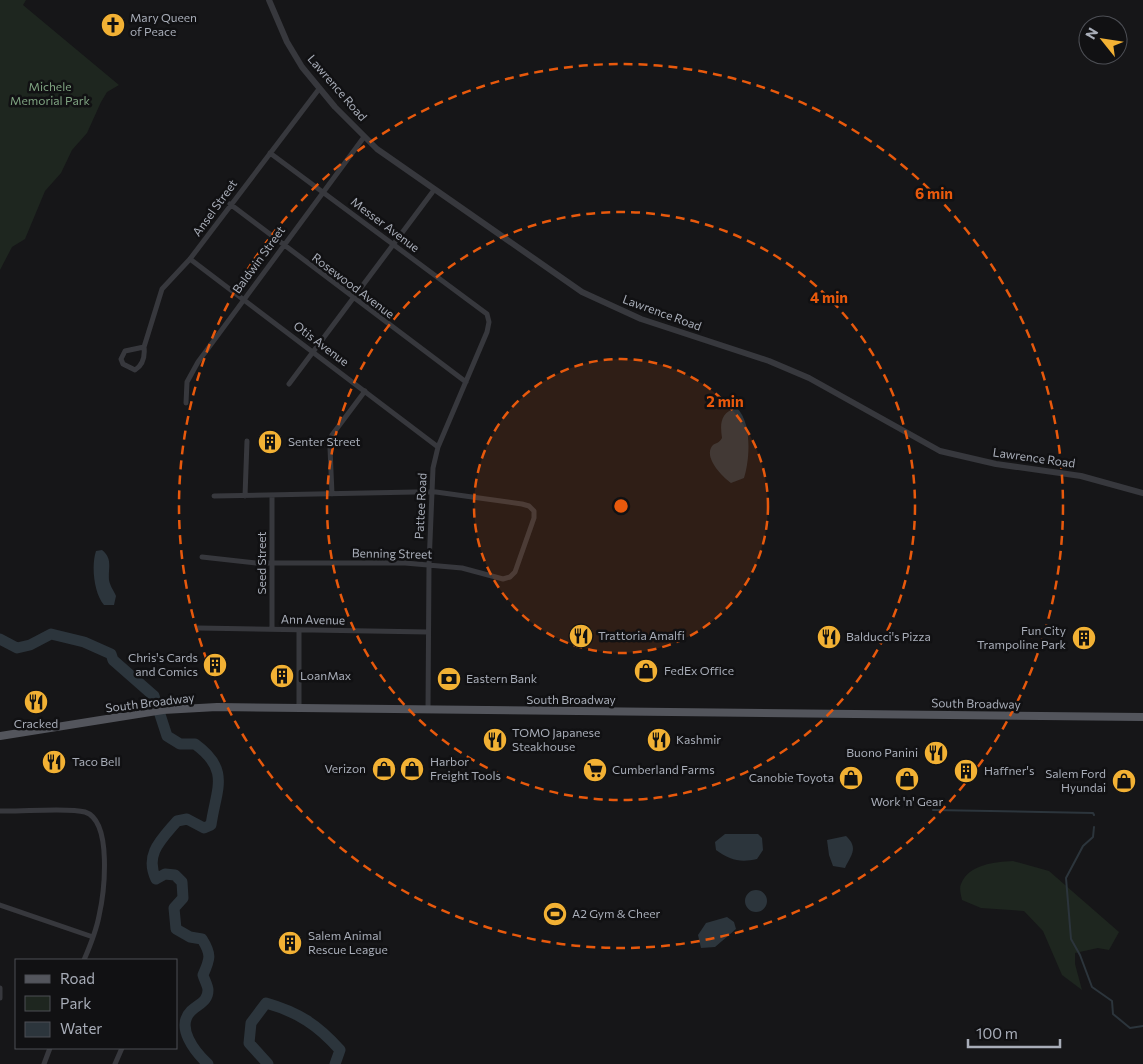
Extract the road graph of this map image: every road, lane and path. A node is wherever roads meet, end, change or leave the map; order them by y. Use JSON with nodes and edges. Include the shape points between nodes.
{"nodes":[{"id":1,"x":269,"y":0,"type":"edge"},
{"id":2,"x":319,"y":89,"type":"junction"},
{"id":3,"x":364,"y":137,"type":"junction"},
{"id":4,"x":270,"y":153,"type":"junction"},
{"id":5,"x":434,"y":190,"type":"junction"},
{"id":6,"x":323,"y":192,"type":"junction"},
{"id":7,"x":230,"y":204,"type":"junction"},
{"id":8,"x":394,"y":244,"type":"junction"},
{"id":9,"x":283,"y":246,"type":"junction"},
{"id":10,"x":190,"y":259,"type":"junction"},
{"id":11,"x":243,"y":298,"type":"junction"},
{"id":12,"x":354,"y":298,"type":"junction"},
{"id":13,"x":487,"y":314,"type":"joint"},
{"id":14,"x":144,"y":347,"type":"junction"},
{"id":15,"x":313,"y":351,"type":"junction"},
{"id":16,"x":466,"y":382,"type":"junction"},
{"id":17,"x":289,"y":384,"type":"dead end"},
{"id":18,"x":365,"y":391,"type":"junction"},
{"id":19,"x":186,"y":403,"type":"dead end"},
{"id":20,"x":247,"y":441,"type":"dead end"},
{"id":21,"x":438,"y":447,"type":"junction"},
{"id":22,"x":431,"y":492,"type":"junction"},
{"id":23,"x":1143,"y":493,"type":"edge"},
{"id":24,"x":332,"y":494,"type":"junction"},
{"id":25,"x":214,"y":496,"type":"dead end"},
{"id":26,"x":245,"y":496,"type":"junction"},
{"id":27,"x":272,"y":496,"type":"junction"},
{"id":28,"x":202,"y":557,"type":"dead end"},
{"id":29,"x":272,"y":562,"type":"junction"},
{"id":30,"x":429,"y":565,"type":"junction"},
{"id":31,"x":198,"y":628,"type":"dead end"},
{"id":32,"x":272,"y":629,"type":"junction"},
{"id":33,"x":299,"y":630,"type":"junction"},
{"id":34,"x":428,"y":632,"type":"junction"},
{"id":35,"x":299,"y":708,"type":"junction"},
{"id":36,"x":428,"y":711,"type":"junction"},
{"id":37,"x":1143,"y":717,"type":"edge"},
{"id":38,"x":0,"y":736,"type":"edge"},
{"id":39,"x":0,"y":811,"type":"edge"},
{"id":40,"x":0,"y":905,"type":"edge"},
{"id":41,"x":93,"y":937,"type":"junction"},
{"id":42,"x":84,"y":959,"type":"edge"},
{"id":43,"x":0,"y":988,"type":"edge"},
{"id":44,"x":0,"y":998,"type":"edge"},
{"id":45,"x":50,"y":1049,"type":"edge"},
{"id":46,"x":122,"y":1049,"type":"edge"},
{"id":47,"x":44,"y":1064,"type":"edge"},
{"id":48,"x":115,"y":1064,"type":"edge"}],
"edges":[{"from":1,"to":2,"type":"street","name":"Lawrence Road","via":[[287,42]]},
{"from":2,"to":3,"type":"street","name":"Lawrence Road"},
{"from":2,"to":4,"type":"street","name":"Ansel Street"},
{"from":3,"to":5,"type":"street","name":"Lawrence Road"},
{"from":3,"to":6,"type":"street","name":"Baldwin Street"},
{"from":4,"to":6,"type":"street","name":"Messer Avenue"},
{"from":4,"to":7,"type":"street","name":"Ansel Street"},
{"from":5,"to":8,"type":"street"},
{"from":5,"to":23,"type":"street","name":"Lawrence Road","via":[[582,292],[641,319],[769,361],[810,378],[940,451],[996,464],[1082,476]]},
{"from":6,"to":8,"type":"street","name":"Messer Avenue"},
{"from":6,"to":9,"type":"street","name":"Baldwin Street"},
{"from":7,"to":9,"type":"street","name":"Rosewood Avenue"},
{"from":7,"to":10,"type":"street","name":"Ansel Street"},
{"from":8,"to":12,"type":"street"},
{"from":8,"to":13,"type":"street","name":"Messer Avenue"},
{"from":9,"to":11,"type":"street","name":"Baldwin Street"},
{"from":9,"to":12,"type":"street","name":"Rosewood Avenue"},
{"from":10,"to":11,"type":"street","name":"Otis Avenue"},
{"from":10,"to":14,"type":"street","name":"Ansel Street","via":[[161,292]]},
{"from":11,"to":15,"type":"street","name":"Otis Avenue"},
{"from":11,"to":19,"type":"street","name":"Baldwin Street","via":[[191,372]]},
{"from":12,"to":15,"type":"street"},
{"from":12,"to":16,"type":"street","name":"Rosewood Avenue"},
{"from":13,"to":16,"type":"street","name":"Pattee Road","via":[[490,322],[487,332]]},
{"from":14,"to":14,"type":"street","name":"Ansel Street","via":[[126,351],[121,360],[123,364],[135,370],[140,366]]},
{"from":15,"to":17,"type":"street"},
{"from":15,"to":18,"type":"street","name":"Otis Avenue"},
{"from":16,"to":21,"type":"street","name":"Pattee Road"},
{"from":18,"to":21,"type":"street","name":"Otis Avenue"},
{"from":18,"to":24,"type":"street","via":[[332,435]]},
{"from":20,"to":26,"type":"street"},
{"from":21,"to":22,"type":"street","name":"Pattee Road"},
{"from":22,"to":24,"type":"street"},
{"from":22,"to":30,"type":"street","name":"Pattee Road"},
{"from":22,"to":30,"type":"street","name":"Benning Street","via":[[522,504],[534,512],[533,525],[510,577],[503,579],[462,568]]},
{"from":24,"to":27,"type":"street"},
{"from":25,"to":26,"type":"street"},
{"from":26,"to":27,"type":"street"},
{"from":27,"to":29,"type":"street","name":"Seed Street"},
{"from":28,"to":29,"type":"street","name":"Benning Street","via":[[235,562]]},
{"from":29,"to":30,"type":"street","name":"Benning Street"},
{"from":29,"to":32,"type":"street","name":"Seed Street"},
{"from":30,"to":34,"type":"street","name":"Pattee Road"},
{"from":31,"to":32,"type":"street","name":"Ann Avenue"},
{"from":32,"to":33,"type":"street","name":"Ann Avenue"},
{"from":33,"to":34,"type":"street","name":"Ann Avenue"},
{"from":33,"to":35,"type":"street"},
{"from":34,"to":36,"type":"street","name":"Pattee Road"},
{"from":35,"to":36,"type":"main road","name":"South Broadway"},
{"from":35,"to":38,"type":"main road","name":"South Broadway","via":[[163,710]]},
{"from":36,"to":37,"type":"main road","name":"South Broadway"},
{"from":39,"to":41,"type":"street","via":[[77,811],[91,815],[96,821],[104,850],[104,879]]},
{"from":40,"to":41,"type":"street"},
{"from":41,"to":42,"type":"street"},
{"from":43,"to":44,"type":"street"},
{"from":45,"to":47,"type":"street"},
{"from":46,"to":48,"type":"street"}]}
